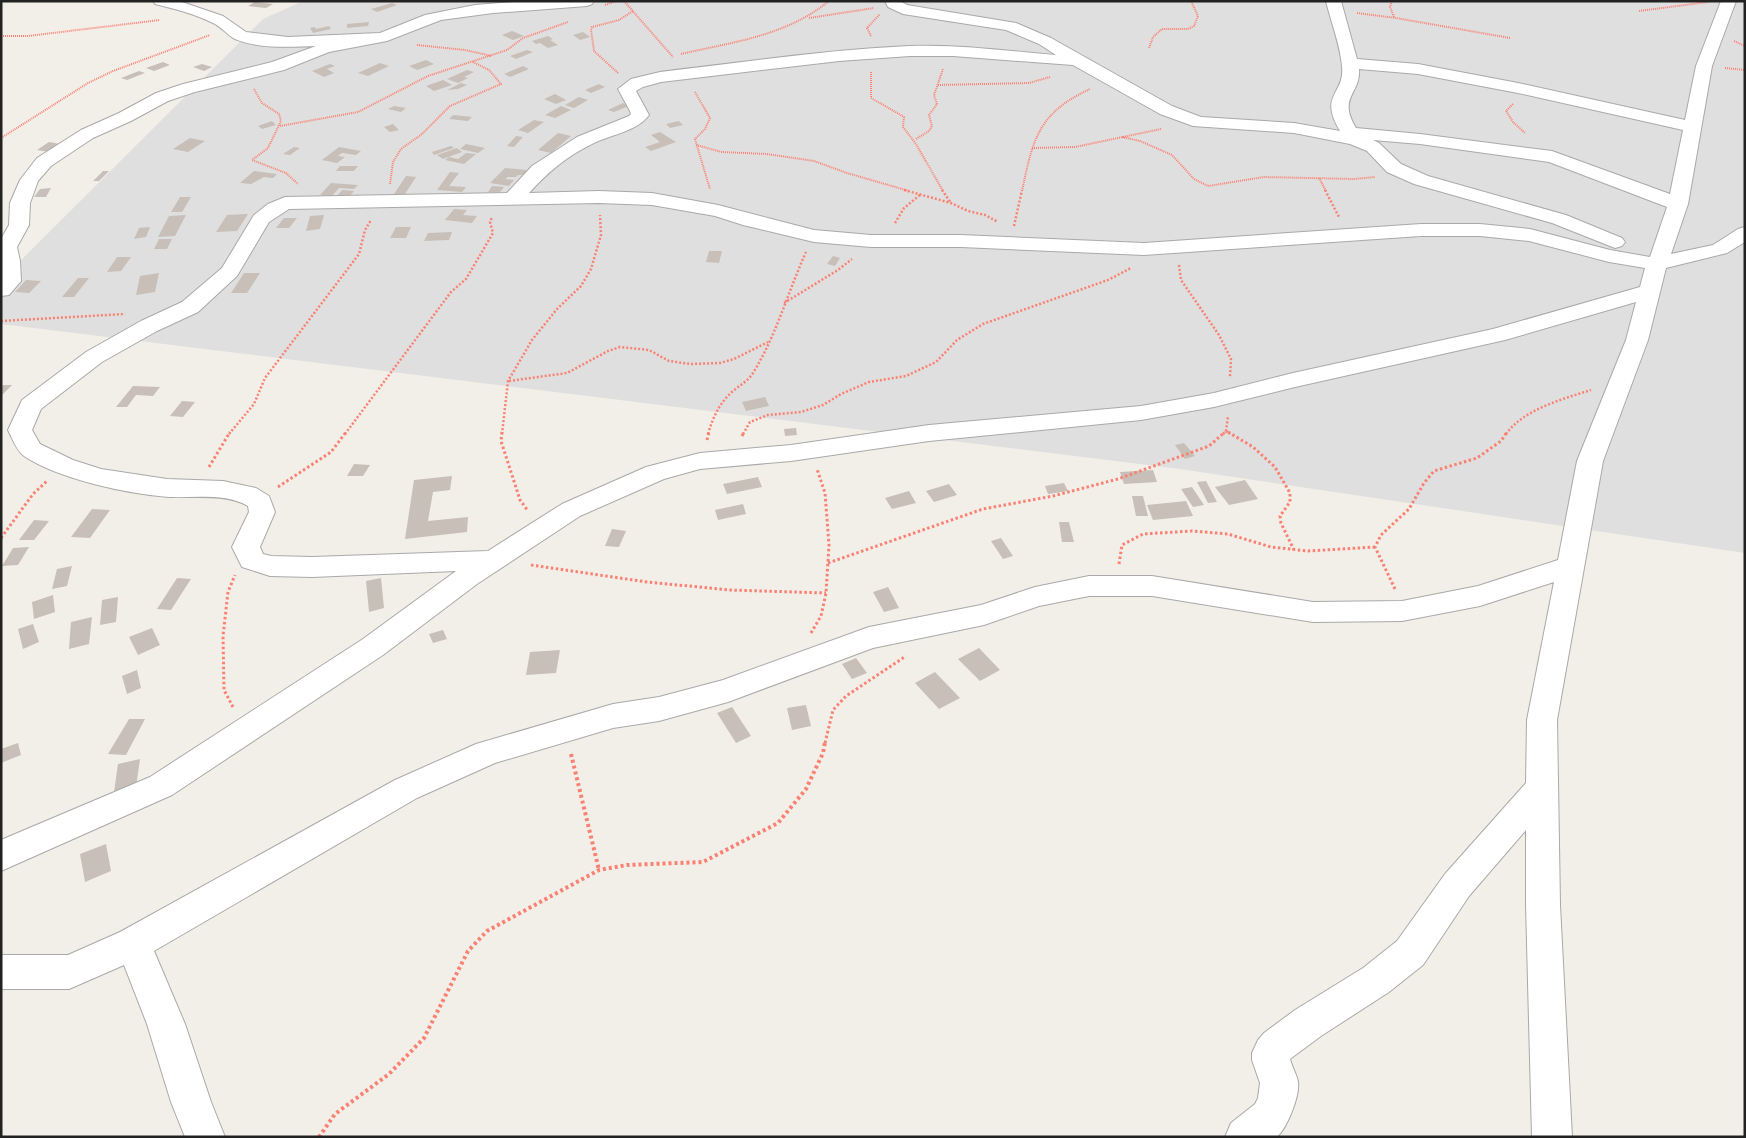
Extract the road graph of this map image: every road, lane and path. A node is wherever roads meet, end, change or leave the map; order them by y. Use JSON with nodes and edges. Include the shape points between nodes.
{"nodes":[{"id":1,"x":160,"y":1,"type":"edge"},
{"id":2,"x":616,"y":1,"type":"edge"},
{"id":3,"x":624,"y":1,"type":"edge"},
{"id":4,"x":828,"y":1,"type":"edge"},
{"id":5,"x":1191,"y":1,"type":"edge"},
{"id":6,"x":1392,"y":1,"type":"edge"},
{"id":7,"x":1686,"y":1,"type":"edge"},
{"id":8,"x":1713,"y":1,"type":"edge"},
{"id":9,"x":1729,"y":1,"type":"edge"},
{"id":10,"x":221,"y":2,"type":"edge"},
{"id":11,"x":592,"y":4,"type":"edge"},
{"id":12,"x":892,"y":5,"type":"edge"},
{"id":13,"x":1692,"y":5,"type":"junction"},
{"id":14,"x":1335,"y":6,"type":"edge"},
{"id":15,"x":633,"y":10,"type":"junction"},
{"id":16,"x":1639,"y":12,"type":"dead end"},
{"id":17,"x":204,"y":13,"type":"junction"},
{"id":18,"x":1394,"y":17,"type":"junction"},
{"id":19,"x":808,"y":18,"type":"junction"},
{"id":20,"x":570,"y":20,"type":"dead end"},
{"id":21,"x":232,"y":28,"type":"junction"},
{"id":22,"x":1,"y":36,"type":"edge"},
{"id":23,"x":387,"y":36,"type":"junction"},
{"id":24,"x":1510,"y":38,"type":"dead end"},
{"id":25,"x":1149,"y":48,"type":"dead end"},
{"id":26,"x":953,"y":51,"type":"junction"},
{"id":27,"x":890,"y":52,"type":"junction"},
{"id":28,"x":866,"y":54,"type":"junction"},
{"id":29,"x":492,"y":56,"type":"junction"},
{"id":30,"x":673,"y":56,"type":"junction"},
{"id":31,"x":473,"y":62,"type":"junction"},
{"id":32,"x":1071,"y":62,"type":"junction"},
{"id":33,"x":1350,"y":63,"type":"junction"},
{"id":34,"x":245,"y":74,"type":"junction"},
{"id":35,"x":684,"y":74,"type":"junction"},
{"id":36,"x":1112,"y":80,"type":"junction"},
{"id":37,"x":938,"y":85,"type":"junction"},
{"id":38,"x":1518,"y":88,"type":"junction"},
{"id":39,"x":627,"y":89,"type":"junction"},
{"id":40,"x":1199,"y":122,"type":"junction"},
{"id":41,"x":280,"y":126,"type":"junction"},
{"id":42,"x":1692,"y":127,"type":"junction"},
{"id":43,"x":1352,"y":136,"type":"junction"},
{"id":44,"x":1,"y":138,"type":"edge"},
{"id":45,"x":1122,"y":138,"type":"junction"},
{"id":46,"x":916,"y":139,"type":"junction"},
{"id":47,"x":696,"y":145,"type":"junction"},
{"id":48,"x":1031,"y":148,"type":"junction"},
{"id":49,"x":1552,"y":157,"type":"junction"},
{"id":50,"x":1319,"y":178,"type":"junction"},
{"id":51,"x":1421,"y":180,"type":"junction"},
{"id":52,"x":921,"y":194,"type":"junction"},
{"id":53,"x":599,"y":197,"type":"junction"},
{"id":54,"x":504,"y":200,"type":"junction"},
{"id":55,"x":302,"y":201,"type":"junction"},
{"id":56,"x":382,"y":203,"type":"junction"},
{"id":57,"x":951,"y":203,"type":"junction"},
{"id":58,"x":1678,"y":204,"type":"junction"},
{"id":59,"x":718,"y":211,"type":"junction"},
{"id":60,"x":1013,"y":231,"type":"junction"},
{"id":61,"x":1745,"y":233,"type":"edge"},
{"id":62,"x":814,"y":236,"type":"junction"},
{"id":63,"x":1348,"y":236,"type":"junction"},
{"id":64,"x":872,"y":241,"type":"junction"},
{"id":65,"x":1031,"y":244,"type":"junction"},
{"id":66,"x":1173,"y":248,"type":"junction"},
{"id":67,"x":1658,"y":261,"type":"junction"},
{"id":68,"x":1,"y":290,"type":"edge"},
{"id":69,"x":1650,"y":291,"type":"junction"},
{"id":70,"x":784,"y":303,"type":"junction"},
{"id":71,"x":163,"y":319,"type":"junction"},
{"id":72,"x":1,"y":321,"type":"edge"},
{"id":73,"x":768,"y":342,"type":"junction"},
{"id":74,"x":1622,"y":380,"type":"junction"},
{"id":75,"x":508,"y":381,"type":"junction"},
{"id":76,"x":1223,"y":398,"type":"junction"},
{"id":77,"x":1226,"y":431,"type":"junction"},
{"id":78,"x":811,"y":450,"type":"junction"},
{"id":79,"x":739,"y":458,"type":"junction"},
{"id":80,"x":700,"y":461,"type":"junction"},
{"id":81,"x":64,"y":466,"type":"junction"},
{"id":82,"x":201,"y":489,"type":"junction"},
{"id":83,"x":260,"y":502,"type":"junction"},
{"id":84,"x":542,"y":528,"type":"junction"},
{"id":85,"x":1,"y":538,"type":"edge"},
{"id":86,"x":246,"y":547,"type":"junction"},
{"id":87,"x":1375,"y":547,"type":"junction"},
{"id":88,"x":1294,"y":550,"type":"junction"},
{"id":89,"x":494,"y":560,"type":"junction"},
{"id":90,"x":828,"y":563,"type":"junction"},
{"id":91,"x":1570,"y":566,"type":"junction"},
{"id":92,"x":1113,"y":586,"type":"junction"},
{"id":93,"x":826,"y":593,"type":"junction"},
{"id":94,"x":1402,"y":611,"type":"junction"},
{"id":95,"x":908,"y":655,"type":"dead end"},
{"id":96,"x":779,"y":672,"type":"junction"},
{"id":97,"x":565,"y":730,"type":"junction"},
{"id":98,"x":246,"y":731,"type":"junction"},
{"id":99,"x":1543,"y":788,"type":"junction"},
{"id":100,"x":1,"y":856,"type":"edge"},
{"id":101,"x":598,"y":870,"type":"junction"},
{"id":102,"x":133,"y":944,"type":"junction"},
{"id":103,"x":1,"y":972,"type":"edge"},
{"id":104,"x":205,"y":1137,"type":"edge"},
{"id":105,"x":318,"y":1137,"type":"edge"},
{"id":106,"x":1245,"y":1137,"type":"edge"},
{"id":107,"x":1552,"y":1137,"type":"edge"}],
"edges":[{"from":1,"to":17,"type":"street"},
{"from":2,"to":11,"type":"path"},
{"from":3,"to":15,"type":"path"},
{"from":4,"to":19,"type":"path"},
{"from":5,"to":25,"type":"path","via":[[1198,16],[1194,26],[1157,31]]},
{"from":6,"to":18,"type":"path","via":[[1390,7]]},
{"from":7,"to":13,"type":"path"},
{"from":8,"to":13,"type":"path"},
{"from":9,"to":42,"type":"street","via":[[1704,66]]},
{"from":10,"to":17,"type":"street"},
{"from":11,"to":23,"type":"street","via":[[454,13]]},
{"from":12,"to":19,"type":"path"},
{"from":12,"to":27,"type":"path","via":[[867,28],[868,33]]},
{"from":12,"to":32,"type":"street","via":[[1010,26],[1045,41]]},
{"from":13,"to":16,"type":"path"},
{"from":14,"to":18,"type":"path"},
{"from":14,"to":33,"type":"street"},
{"from":15,"to":30,"type":"path"},
{"from":15,"to":39,"type":"path","via":[[619,20],[592,27],[590,32],[594,51],[609,63]]},
{"from":17,"to":21,"type":"street"},
{"from":17,"to":22,"type":"path","via":[[28,36]]},
{"from":18,"to":24,"type":"path"},
{"from":19,"to":30,"type":"path","via":[[766,36]]},
{"from":20,"to":29,"type":"path","via":[[523,38]]},
{"from":21,"to":23,"type":"street","via":[[239,34],[263,40]]},
{"from":21,"to":44,"type":"path","via":[[88,83]]},
{"from":23,"to":29,"type":"path","via":[[419,45]]},
{"from":23,"to":34,"type":"street","via":[[325,48],[278,66]]},
{"from":26,"to":27,"type":"street"},
{"from":26,"to":32,"type":"street"},
{"from":26,"to":37,"type":"path"},
{"from":27,"to":28,"type":"street"},
{"from":28,"to":35,"type":"street"},
{"from":28,"to":46,"type":"path","via":[[871,73],[871,98],[904,117],[904,127]]},
{"from":29,"to":31,"type":"path"},
{"from":30,"to":35,"type":"path"},
{"from":31,"to":41,"type":"path","via":[[428,76],[358,112]]},
{"from":31,"to":56,"type":"path","via":[[489,70],[501,84],[442,111],[429,129],[406,144],[395,156],[389,170],[390,189]]},
{"from":32,"to":36,"type":"street"},
{"from":32,"to":37,"type":"path","via":[[1030,85]]},
{"from":33,"to":38,"type":"street","via":[[1418,69]]},
{"from":33,"to":43,"type":"street","via":[[1351,78],[1343,88],[1338,106],[1344,125]]},
{"from":34,"to":41,"type":"path","via":[[262,103],[279,114]]},
{"from":34,"to":68,"type":"street","via":[[162,97],[87,134],[44,162],[29,180],[20,203],[19,226],[7,247],[10,281]]},
{"from":35,"to":39,"type":"street","via":[[644,81]]},
{"from":35,"to":47,"type":"path","via":[[710,118],[695,139]]},
{"from":36,"to":40,"type":"street","via":[[1166,110]]},
{"from":36,"to":48,"type":"path","via":[[1077,95],[1048,116]]},
{"from":37,"to":46,"type":"path","via":[[934,96],[937,104],[929,115],[932,126]]},
{"from":38,"to":42,"type":"street"},
{"from":38,"to":49,"type":"path","via":[[1519,97],[1506,111],[1513,122]]},
{"from":39,"to":54,"type":"street","via":[[640,115],[635,120],[583,140],[538,170]]},
{"from":40,"to":43,"type":"street","via":[[1294,128]]},
{"from":40,"to":45,"type":"path"},
{"from":41,"to":55,"type":"path","via":[[268,148],[252,160],[291,174],[298,184]]},
{"from":42,"to":58,"type":"street"},
{"from":43,"to":49,"type":"street","via":[[1420,139]]},
{"from":43,"to":51,"type":"street","via":[[1373,147],[1394,168]]},
{"from":45,"to":48,"type":"path","via":[[1075,147]]},
{"from":45,"to":50,"type":"path","via":[[1140,140],[1172,155],[1194,179],[1208,186],[1264,177]]},
{"from":46,"to":57,"type":"path","via":[[922,156]]},
{"from":47,"to":52,"type":"path","via":[[722,152],[814,161]]},
{"from":47,"to":59,"type":"path"},
{"from":48,"to":60,"type":"path"},
{"from":49,"to":58,"type":"street"},
{"from":50,"to":51,"type":"path"},
{"from":50,"to":63,"type":"path"},
{"from":51,"to":67,"type":"street","via":[[1559,219]]},
{"from":52,"to":57,"type":"path"},
{"from":52,"to":64,"type":"path","via":[[904,208],[896,222]]},
{"from":53,"to":54,"type":"street"},
{"from":53,"to":59,"type":"street","via":[[652,199]]},
{"from":53,"to":75,"type":"path","via":[[601,235],[591,269],[581,286],[532,340]]},
{"from":54,"to":56,"type":"street"},
{"from":54,"to":83,"type":"path","via":[[490,222],[493,233],[466,279],[451,292],[331,452],[298,472]]},
{"from":55,"to":56,"type":"street"},
{"from":55,"to":71,"type":"street","via":[[285,203],[261,219],[230,272],[190,306]]},
{"from":56,"to":82,"type":"path","via":[[365,230],[359,254],[265,378],[254,404],[234,426],[208,468]]},
{"from":57,"to":60,"type":"path","via":[[985,215]]},
{"from":58,"to":67,"type":"street"},
{"from":59,"to":62,"type":"street","via":[[750,222]]},
{"from":60,"to":65,"type":"path"},
{"from":61,"to":67,"type":"street","via":[[1720,249]]},
{"from":62,"to":64,"type":"street"},
{"from":62,"to":70,"type":"path"},
{"from":63,"to":66,"type":"street"},
{"from":63,"to":67,"type":"street","via":[[1421,230],[1480,230],[1530,236],[1609,256]]},
{"from":64,"to":65,"type":"street"},
{"from":64,"to":70,"type":"path","via":[[838,270]]},
{"from":65,"to":66,"type":"street"},
{"from":66,"to":76,"type":"path","via":[[1181,280],[1219,335],[1231,359],[1230,378]]},
{"from":66,"to":79,"type":"path","via":[[1108,280],[982,324],[957,340],[936,362],[906,376],[869,382],[823,405],[800,412],[768,414],[750,422],[742,434]]},
{"from":67,"to":69,"type":"street"},
{"from":69,"to":74,"type":"street"},
{"from":69,"to":76,"type":"street","via":[[1497,335]]},
{"from":70,"to":73,"type":"path"},
{"from":71,"to":72,"type":"path","via":[[126,314]]},
{"from":71,"to":81,"type":"street","via":[[94,357],[30,405],[20,430],[31,448]]},
{"from":73,"to":75,"type":"path","via":[[720,363],[691,364],[669,361],[649,350],[620,347],[567,373]]},
{"from":73,"to":80,"type":"path","via":[[752,375],[733,391],[711,418]]},
{"from":74,"to":87,"type":"path","via":[[1558,401],[1527,416],[1509,430],[1501,442],[1477,458],[1434,471],[1409,509],[1381,535]]},
{"from":74,"to":91,"type":"street","via":[[1590,461]]},
{"from":75,"to":84,"type":"path","via":[[501,441],[520,500]]},
{"from":76,"to":77,"type":"path"},
{"from":76,"to":78,"type":"street","via":[[1141,413],[939,432]]},
{"from":77,"to":88,"type":"path","via":[[1253,447],[1275,467],[1290,493],[1290,502],[1280,516]]},
{"from":77,"to":90,"type":"path","via":[[1209,446],[1118,480],[983,509]]},
{"from":78,"to":79,"type":"street"},
{"from":78,"to":90,"type":"path","via":[[825,493]]},
{"from":79,"to":80,"type":"street"},
{"from":80,"to":84,"type":"street","via":[[655,473],[571,510]]},
{"from":81,"to":82,"type":"street","via":[[99,477],[167,488]]},
{"from":81,"to":85,"type":"path","via":[[33,494]]},
{"from":82,"to":83,"type":"street","via":[[247,494]]},
{"from":83,"to":86,"type":"street","via":[[262,512]]},
{"from":84,"to":89,"type":"street"},
{"from":86,"to":89,"type":"street","via":[[252,560],[270,566],[382,566]]},
{"from":86,"to":98,"type":"path","via":[[228,592],[223,636],[224,690]]},
{"from":87,"to":88,"type":"path"},
{"from":87,"to":94,"type":"path"},
{"from":88,"to":92,"type":"path","via":[[1271,547],[1228,534],[1192,530],[1143,534],[1122,545]]},
{"from":89,"to":93,"type":"path","via":[[648,582],[730,590]]},
{"from":89,"to":98,"type":"street"},
{"from":90,"to":93,"type":"path"},
{"from":91,"to":94,"type":"street","via":[[1480,596]]},
{"from":91,"to":99,"type":"street","via":[[1542,720]]},
{"from":92,"to":94,"type":"street","via":[[1152,586],[1313,612]]},
{"from":92,"to":96,"type":"street","via":[[1089,586],[1035,597],[984,616],[869,638]]},
{"from":93,"to":96,"type":"path","via":[[821,616],[808,639]]},
{"from":95,"to":101,"type":"path","via":[[846,696],[833,710],[823,753],[806,789],[778,823],[703,862],[627,865]]},
{"from":96,"to":97,"type":"street","via":[[659,709],[613,716]]},
{"from":97,"to":101,"type":"path"},
{"from":97,"to":102,"type":"street","via":[[487,753],[406,789]]},
{"from":98,"to":100,"type":"street","via":[[161,786]]},
{"from":99,"to":106,"type":"street","via":[[1457,885],[1410,954],[1277,1046],[1271,1060],[1279,1082],[1278,1099],[1269,1118]]},
{"from":99,"to":107,"type":"street","via":[[1543,905]]},
{"from":101,"to":105,"type":"path","via":[[487,931],[468,951],[424,1038],[389,1074],[334,1114]]},
{"from":102,"to":103,"type":"street","via":[[69,972]]},
{"from":102,"to":104,"type":"street","via":[[166,1024]]}]}
